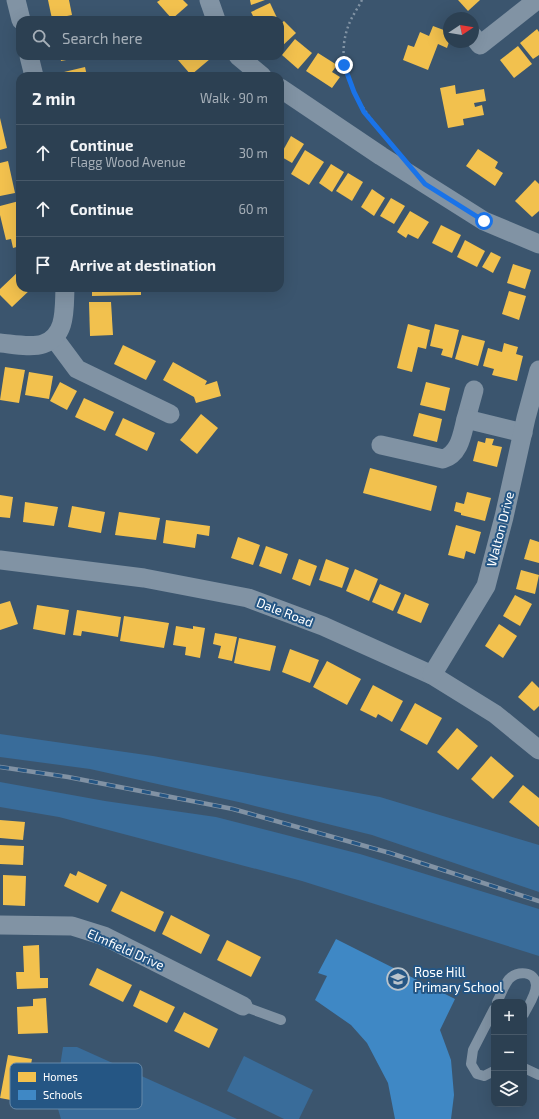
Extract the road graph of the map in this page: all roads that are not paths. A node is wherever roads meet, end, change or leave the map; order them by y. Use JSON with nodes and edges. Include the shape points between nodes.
{"nodes":[{"id":1,"x":16,"y":0,"type":"edge"},
{"id":2,"x":209,"y":0,"type":"edge"},
{"id":3,"x":536,"y":0,"type":"edge"},
{"id":4,"x":20,"y":16,"type":"edge"},
{"id":5,"x":215,"y":16,"type":"edge"},
{"id":6,"x":479,"y":44,"type":"edge"},
{"id":7,"x":30,"y":60,"type":"edge"},
{"id":8,"x":243,"y":60,"type":"edge"},
{"id":9,"x":33,"y":72,"type":"edge"},
{"id":10,"x":257,"y":72,"type":"edge"},
{"id":11,"x":284,"y":91,"type":"edge"},
{"id":12,"x":539,"y":244,"type":"edge"},
{"id":13,"x":65,"y":292,"type":"edge"},
{"id":14,"x":54,"y":338,"type":"junction"},
{"id":15,"x":0,"y":343,"type":"edge"},
{"id":16,"x":539,"y":370,"type":"edge"},
{"id":17,"x":474,"y":390,"type":"dead end"},
{"id":18,"x":170,"y":414,"type":"dead end"},
{"id":19,"x":466,"y":419,"type":"junction"},
{"id":20,"x":529,"y":424,"type":"edge"},
{"id":21,"x":381,"y":445,"type":"dead end"},
{"id":22,"x":0,"y":560,"type":"edge"},
{"id":23,"x":432,"y":676,"type":"junction"},
{"id":24,"x":539,"y":750,"type":"edge"},
{"id":25,"x":0,"y":925,"type":"edge"},
{"id":26,"x":498,"y":999,"type":"edge"},
{"id":27,"x":243,"y":1006,"type":"joint"},
{"id":28,"x":527,"y":1008,"type":"edge"},
{"id":29,"x":491,"y":1015,"type":"edge"},
{"id":30,"x":280,"y":1020,"type":"dead end"},
{"id":31,"x":527,"y":1069,"type":"edge"},
{"id":32,"x":491,"y":1072,"type":"edge"},
{"id":33,"x":539,"y":1075,"type":"edge"}],
"edges":[{"from":1,"to":4,"type":"street"},
{"from":2,"to":5,"type":"street"},
{"from":3,"to":6,"type":"street"},
{"from":7,"to":9,"type":"street"},
{"from":8,"to":10,"type":"street"},
{"from":11,"to":12,"type":"street","via":[[484,221]]},
{"from":13,"to":14,"type":"street","via":[[64,315],[61,327]]},
{"from":14,"to":15,"type":"street","via":[[42,344]]},
{"from":14,"to":18,"type":"street","via":[[77,369]]},
{"from":16,"to":20,"type":"street","name":"Walton Drive"},
{"from":17,"to":19,"type":"street"},
{"from":19,"to":20,"type":"street"},
{"from":19,"to":21,"type":"street","via":[[458,446],[449,457],[437,458]]},
{"from":20,"to":23,"type":"street","name":"Walton Drive","via":[[486,586]]},
{"from":22,"to":23,"type":"street","name":"Dale Road","via":[[144,578],[248,598],[323,626]]},
{"from":23,"to":24,"type":"street","name":"Dale Road","via":[[495,714]]},
{"from":25,"to":27,"type":"street","name":"Elmfield Drive","via":[[72,926],[104,936]]},
{"from":26,"to":28,"type":"lane","via":[[508,980],[515,975],[527,973],[532,976],[536,985]]},
{"from":27,"to":30,"type":"lane"},
{"from":29,"to":32,"type":"lane","via":[[473,1050],[471,1064],[477,1074],[484,1076]]},
{"from":31,"to":33,"type":"lane"}]}
